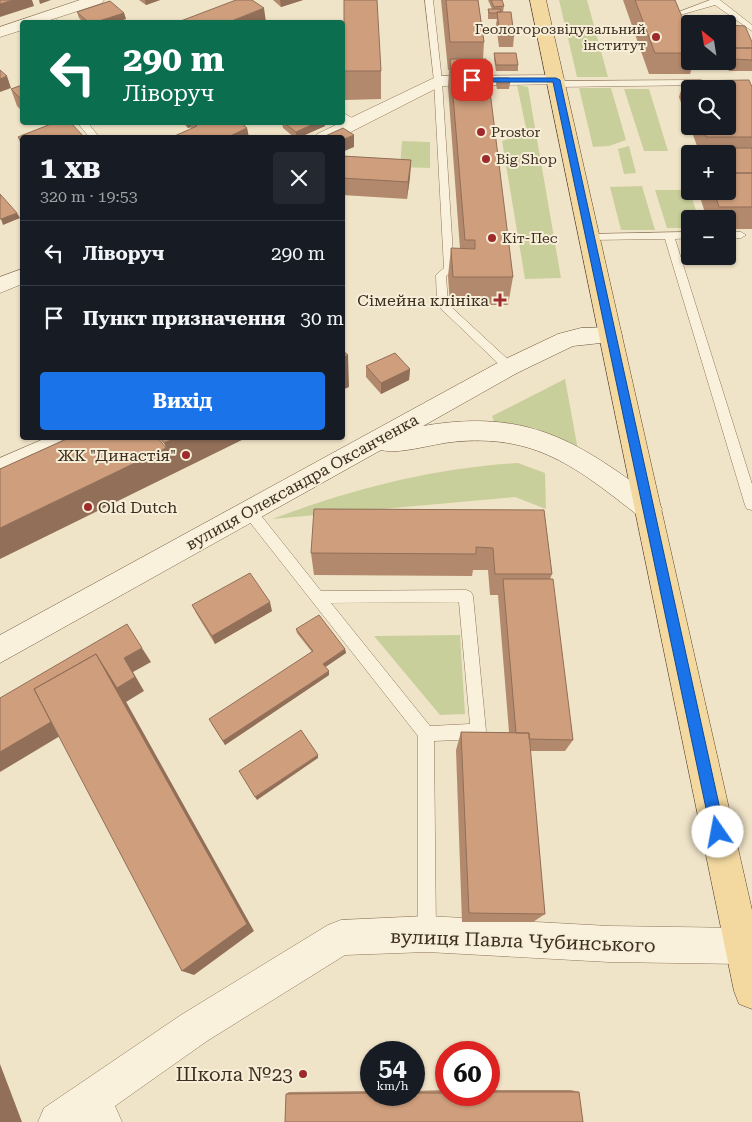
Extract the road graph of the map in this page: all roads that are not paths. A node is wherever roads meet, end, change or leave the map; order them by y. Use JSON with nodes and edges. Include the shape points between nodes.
{"nodes":[{"id":1,"x":96,"y":0,"type":"edge"},
{"id":2,"x":429,"y":0,"type":"edge"},
{"id":3,"x":538,"y":0,"type":"edge"},
{"id":4,"x":716,"y":1,"type":"edge"},
{"id":5,"x":680,"y":13,"type":"edge"},
{"id":6,"x":35,"y":20,"type":"edge"},
{"id":7,"x":20,"y":25,"type":"edge"},
{"id":8,"x":752,"y":29,"type":"edge"},
{"id":9,"x":0,"y":32,"type":"edge"},
{"id":10,"x":438,"y":81,"type":"junction"},
{"id":11,"x":556,"y":82,"type":"junction"},
{"id":12,"x":681,"y":83,"type":"edge"},
{"id":13,"x":348,"y":119,"type":"edge"},
{"id":14,"x":84,"y":125,"type":"edge"},
{"id":15,"x":340,"y":125,"type":"edge"},
{"id":16,"x":93,"y":135,"type":"edge"},
{"id":17,"x":328,"y":135,"type":"edge"},
{"id":18,"x":681,"y":235,"type":"edge"},
{"id":19,"x":736,"y":235,"type":"edge"},
{"id":20,"x":741,"y":235,"type":"dead end"},
{"id":21,"x":668,"y":236,"type":"junction"},
{"id":22,"x":590,"y":238,"type":"junction"},
{"id":23,"x":611,"y":335,"type":"junction"},
{"id":24,"x":509,"y":367,"type":"junction"},
{"id":25,"x":54,"y":440,"type":"edge"},
{"id":26,"x":357,"y":452,"type":"junction"},
{"id":27,"x":0,"y":464,"type":"edge"},
{"id":28,"x":752,"y":505,"type":"edge"},
{"id":29,"x":649,"y":508,"type":"junction"},
{"id":30,"x":250,"y":512,"type":"junction"},
{"id":31,"x":317,"y":597,"type":"junction"},
{"id":32,"x":0,"y":650,"type":"edge"},
{"id":33,"x":426,"y":734,"type":"junction"},
{"id":34,"x":427,"y":934,"type":"junction"},
{"id":35,"x":742,"y":946,"type":"junction"},
{"id":36,"x":752,"y":991,"type":"edge"},
{"id":37,"x":97,"y":1110,"type":"edge"},
{"id":38,"x":58,"y":1122,"type":"edge"}],
"edges":[{"from":1,"to":6,"type":"street"},
{"from":2,"to":10,"type":"lane"},
{"from":3,"to":11,"type":"main road"},
{"from":4,"to":5,"type":"lane"},
{"from":4,"to":8,"type":"lane"},
{"from":7,"to":9,"type":"street"},
{"from":10,"to":11,"type":"street"},
{"from":10,"to":13,"type":"street"},
{"from":10,"to":24,"type":"lane","via":[[449,269],[441,275],[443,305]]},
{"from":11,"to":12,"type":"lane"},
{"from":11,"to":22,"type":"main road"},
{"from":14,"to":16,"type":"lane"},
{"from":15,"to":17,"type":"street"},
{"from":18,"to":21,"type":"lane"},
{"from":19,"to":20,"type":"lane"},
{"from":21,"to":22,"type":"lane"},
{"from":21,"to":28,"type":"lane"},
{"from":22,"to":23,"type":"main road"},
{"from":23,"to":24,"type":"street","name":"вулиця Олександра Оксанченка","via":[[566,340]]},
{"from":23,"to":29,"type":"main road"},
{"from":24,"to":26,"type":"street","name":"вулиця Олександра Оксанченка"},
{"from":25,"to":27,"type":"lane"},
{"from":26,"to":29,"type":"street","via":[[435,434],[477,431],[515,434],[560,448]]},
{"from":26,"to":30,"type":"street","name":"вулиця Олександра Оксанченка"},
{"from":29,"to":35,"type":"main road"},
{"from":30,"to":31,"type":"lane"},
{"from":30,"to":32,"type":"street","name":"вулиця Олександра Оксанченка"},
{"from":31,"to":33,"type":"lane"},
{"from":31,"to":33,"type":"lane","via":[[466,596],[478,731]]},
{"from":33,"to":34,"type":"lane"},
{"from":34,"to":35,"type":"street","name":"вулиця Павла Чубинського","via":[[609,944]]},
{"from":34,"to":37,"type":"street","name":"вулиця Павла Чубинського","via":[[341,938],[194,1028]]},
{"from":35,"to":36,"type":"main road"},
{"from":37,"to":38,"type":"street","name":"вулиця Павла Чубинського"}]}
